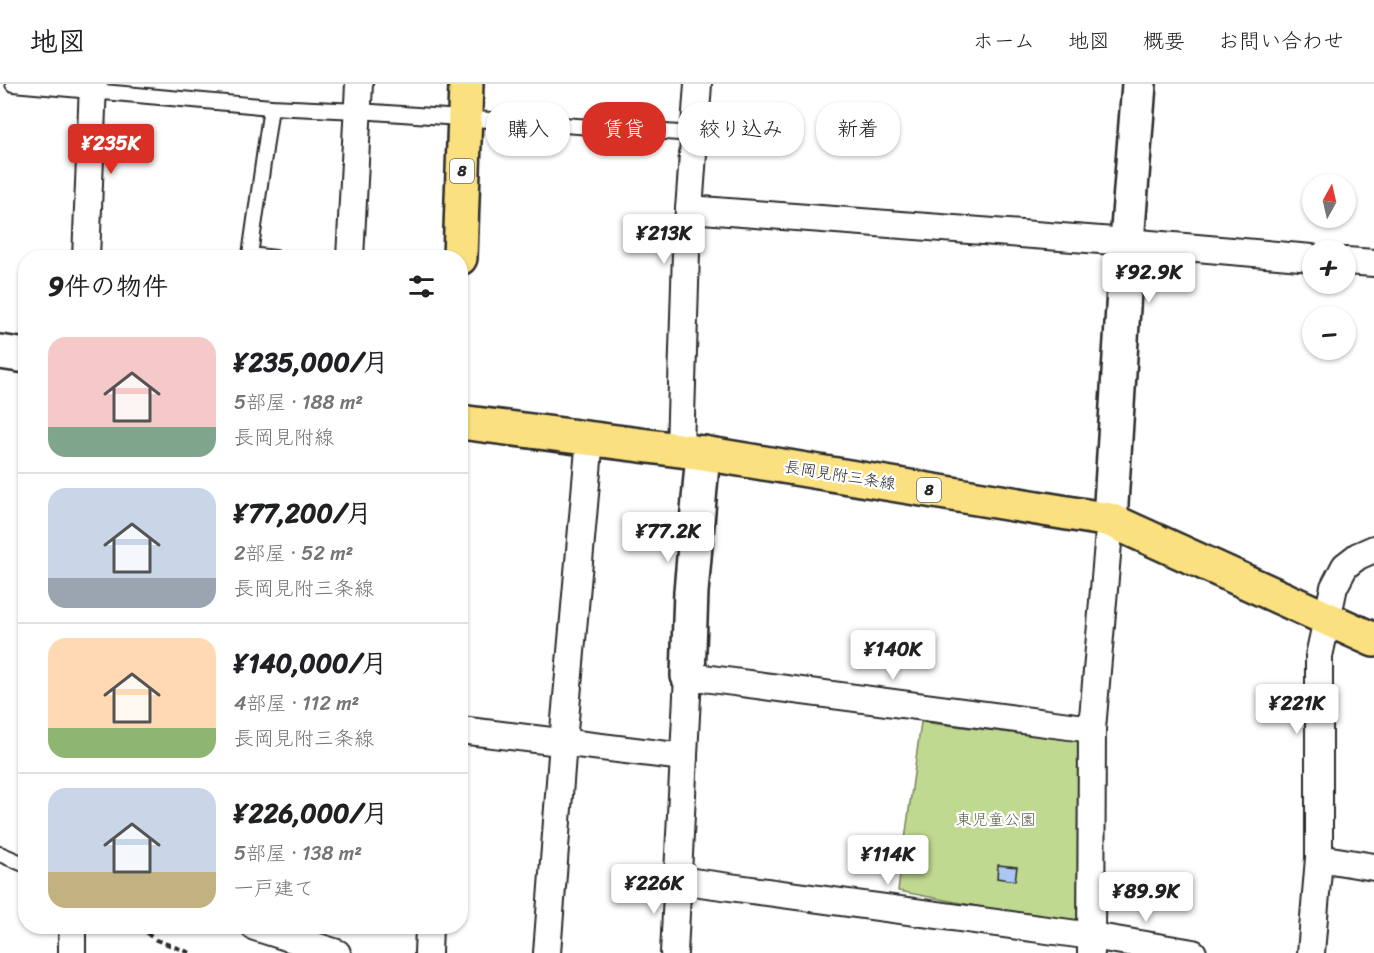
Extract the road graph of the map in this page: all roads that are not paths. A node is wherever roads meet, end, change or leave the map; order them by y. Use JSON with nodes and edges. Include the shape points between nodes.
{"nodes":[{"id":1,"x":13,"y":84,"type":"edge"},
{"id":2,"x":359,"y":84,"type":"edge"},
{"id":3,"x":466,"y":84,"type":"edge"},
{"id":4,"x":698,"y":84,"type":"edge"},
{"id":5,"x":1139,"y":84,"type":"edge"},
{"id":6,"x":92,"y":88,"type":"edge"},
{"id":7,"x":697,"y":102,"type":"edge"},
{"id":8,"x":272,"y":107,"type":"junction"},
{"id":9,"x":358,"y":111,"type":"junction"},
{"id":10,"x":464,"y":118,"type":"junction"},
{"id":11,"x":678,"y":133,"type":"edge"},
{"id":12,"x":693,"y":156,"type":"edge"},
{"id":13,"x":689,"y":209,"type":"junction"},
{"id":14,"x":1127,"y":242,"type":"junction"},
{"id":15,"x":86,"y":250,"type":"edge"},
{"id":16,"x":251,"y":250,"type":"edge"},
{"id":17,"x":350,"y":250,"type":"edge"},
{"id":18,"x":460,"y":250,"type":"edge"},
{"id":19,"x":1302,"y":257,"type":"edge"},
{"id":20,"x":1356,"y":262,"type":"edge"},
{"id":21,"x":1374,"y":263,"type":"edge"},
{"id":22,"x":0,"y":352,"type":"edge"},
{"id":23,"x":18,"y":355,"type":"edge"},
{"id":24,"x":468,"y":423,"type":"edge"},
{"id":25,"x":590,"y":438,"type":"junction"},
{"id":26,"x":692,"y":451,"type":"junction"},
{"id":27,"x":1110,"y":520,"type":"junction"},
{"id":28,"x":1374,"y":549,"type":"edge"},
{"id":29,"x":1328,"y":618,"type":"junction"},
{"id":30,"x":1374,"y":640,"type":"edge"},
{"id":31,"x":688,"y":676,"type":"junction"},
{"id":32,"x":1092,"y":729,"type":"junction"},
{"id":33,"x":468,"y":731,"type":"edge"},
{"id":34,"x":563,"y":742,"type":"junction"},
{"id":35,"x":684,"y":757,"type":"junction"},
{"id":36,"x":0,"y":854,"type":"edge"},
{"id":37,"x":1319,"y":858,"type":"junction"},
{"id":38,"x":18,"y":862,"type":"edge"},
{"id":39,"x":1374,"y":867,"type":"edge"},
{"id":40,"x":678,"y":880,"type":"junction"},
{"id":41,"x":72,"y":934,"type":"edge"},
{"id":42,"x":277,"y":934,"type":"edge"},
{"id":43,"x":429,"y":934,"type":"edge"},
{"id":44,"x":1091,"y":945,"type":"edge"},
{"id":45,"x":72,"y":953,"type":"edge"},
{"id":46,"x":337,"y":953,"type":"edge"},
{"id":47,"x":428,"y":953,"type":"edge"},
{"id":48,"x":547,"y":953,"type":"edge"},
{"id":49,"x":674,"y":953,"type":"edge"},
{"id":50,"x":1194,"y":953,"type":"edge"},
{"id":51,"x":1311,"y":953,"type":"edge"}],
"edges":[{"from":1,"to":6,"type":"lane"},
{"from":2,"to":9,"type":"street"},
{"from":3,"to":10,"type":"main road","number":"8"},
{"from":4,"to":7,"type":"street"},
{"from":5,"to":14,"type":"street"},
{"from":6,"to":8,"type":"lane"},
{"from":6,"to":15,"type":"street"},
{"from":8,"to":9,"type":"lane"},
{"from":8,"to":16,"type":"lane"},
{"from":9,"to":10,"type":"lane"},
{"from":9,"to":17,"type":"street"},
{"from":10,"to":11,"type":"lane"},
{"from":10,"to":18,"type":"main road","number":"8"},
{"from":12,"to":13,"type":"street"},
{"from":13,"to":14,"type":"street"},
{"from":13,"to":26,"type":"street","via":[[686,263]]},
{"from":14,"to":19,"type":"street"},
{"from":14,"to":27,"type":"street"},
{"from":20,"to":21,"type":"street"},
{"from":22,"to":23,"type":"street"},
{"from":24,"to":25,"type":"main road","name":"長岡見附三条線","number":"8"},
{"from":25,"to":26,"type":"main road","name":"長岡見附三条線","number":"8"},
{"from":25,"to":34,"type":"street"},
{"from":26,"to":27,"type":"main road","name":"長岡見附三条線","number":"8"},
{"from":26,"to":31,"type":"street"},
{"from":27,"to":29,"type":"main road","name":"長岡見附三条線","number":"8"},
{"from":27,"to":32,"type":"street"},
{"from":28,"to":29,"type":"street","via":[[1345,566],[1334,587]]},
{"from":29,"to":30,"type":"main road","name":"長岡見附三条線","number":"8"},
{"from":29,"to":37,"type":"street","via":[[1319,656]]},
{"from":31,"to":32,"type":"street"},
{"from":31,"to":35,"type":"street"},
{"from":32,"to":44,"type":"street"},
{"from":33,"to":34,"type":"street"},
{"from":34,"to":35,"type":"street"},
{"from":34,"to":48,"type":"street"},
{"from":35,"to":40,"type":"street"},
{"from":36,"to":38,"type":"lane"},
{"from":37,"to":39,"type":"street"},
{"from":37,"to":51,"type":"street"},
{"from":40,"to":44,"type":"street"},
{"from":40,"to":49,"type":"street"},
{"from":41,"to":45,"type":"street"},
{"from":42,"to":46,"type":"street"},
{"from":43,"to":47,"type":"street"},
{"from":44,"to":50,"type":"street"}]}
